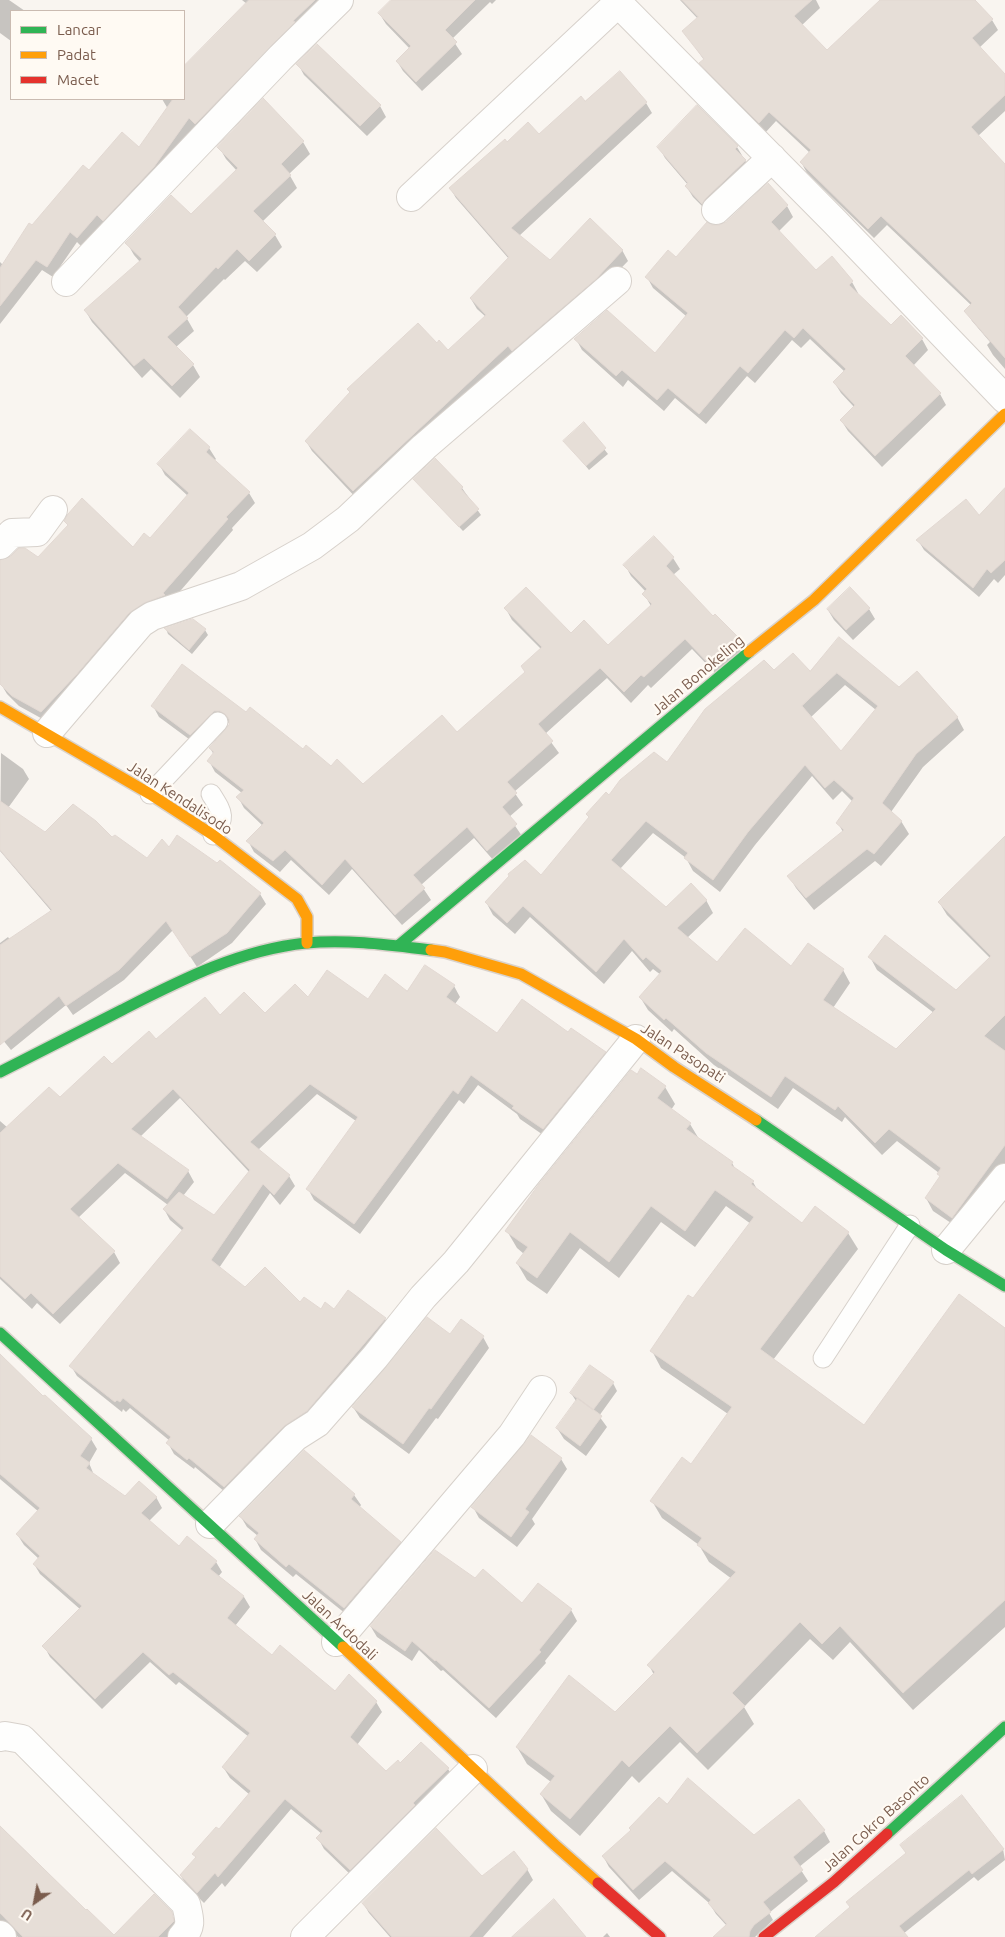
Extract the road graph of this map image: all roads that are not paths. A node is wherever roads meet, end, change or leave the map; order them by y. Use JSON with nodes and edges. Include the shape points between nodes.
{"nodes":[{"id":1,"x":339,"y":0,"type":"edge"},
{"id":2,"x":617,"y":2,"type":"edge"},
{"id":3,"x":772,"y":158,"type":"junction"},
{"id":4,"x":411,"y":197,"type":"dead end"},
{"id":5,"x":716,"y":210,"type":"dead end"},
{"id":6,"x":617,"y":281,"type":"dead end"},
{"id":7,"x":66,"y":282,"type":"dead end"},
{"id":8,"x":1005,"y":399,"type":"edge"},
{"id":9,"x":1005,"y":414,"type":"edge"},
{"id":10,"x":53,"y":510,"type":"dead end"},
{"id":11,"x":0,"y":545,"type":"edge"},
{"id":12,"x":0,"y":707,"type":"edge"},
{"id":13,"x":218,"y":722,"type":"dead end"},
{"id":14,"x":47,"y":733,"type":"junction"},
{"id":15,"x":150,"y":794,"type":"junction"},
{"id":16,"x":211,"y":794,"type":"dead end"},
{"id":17,"x":213,"y":836,"type":"junction"},
{"id":18,"x":307,"y":943,"type":"junction"},
{"id":19,"x":398,"y":946,"type":"junction"},
{"id":20,"x":636,"y":1039,"type":"junction"},
{"id":21,"x":0,"y":1072,"type":"edge"},
{"id":22,"x":1005,"y":1178,"type":"edge"},
{"id":23,"x":910,"y":1225,"type":"junction"},
{"id":24,"x":946,"y":1250,"type":"junction"},
{"id":25,"x":1005,"y":1286,"type":"edge"},
{"id":26,"x":0,"y":1333,"type":"edge"},
{"id":27,"x":823,"y":1358,"type":"dead end"},
{"id":28,"x":542,"y":1390,"type":"dead end"},
{"id":29,"x":210,"y":1524,"type":"junction"},
{"id":30,"x":336,"y":1642,"type":"junction"},
{"id":31,"x":1005,"y":1727,"type":"edge"},
{"id":32,"x":0,"y":1738,"type":"edge"},
{"id":33,"x":474,"y":1769,"type":"junction"},
{"id":34,"x":182,"y":1937,"type":"edge"},
{"id":35,"x":305,"y":1937,"type":"edge"},
{"id":36,"x":660,"y":1937,"type":"edge"},
{"id":37,"x":764,"y":1937,"type":"edge"}],
"edges":[{"from":1,"to":7,"type":"street","via":[[281,56]]},
{"from":2,"to":3,"type":"street"},
{"from":2,"to":4,"type":"street"},
{"from":3,"to":5,"type":"street"},
{"from":3,"to":8,"type":"street"},
{"from":6,"to":14,"type":"street","via":[[424,447],[348,519],[312,546],[241,586],[152,616],[141,623]]},
{"from":9,"to":19,"type":"street","name":"Jalan Bonokeling","via":[[814,600]]},
{"from":10,"to":11,"type":"street","via":[[37,532],[12,533]]},
{"from":12,"to":14,"type":"street","name":"Jalan Kendalisodo"},
{"from":13,"to":15,"type":"lane"},
{"from":14,"to":15,"type":"street","name":"Jalan Kendalisodo"},
{"from":15,"to":17,"type":"street","name":"Jalan Kendalisodo"},
{"from":16,"to":17,"type":"lane","via":[[222,817],[221,825]]},
{"from":17,"to":18,"type":"street","name":"Jalan Kendalisodo","via":[[297,899],[307,917]]},
{"from":18,"to":19,"type":"street","name":"Jalan Pasopati"},
{"from":18,"to":21,"type":"street","name":"Jalan Pasopati","via":[[220,963],[186,977]]},
{"from":19,"to":20,"type":"street","name":"Jalan Pasopati","via":[[445,952],[522,974]]},
{"from":20,"to":23,"type":"street","name":"Jalan Pasopati"},
{"from":20,"to":29,"type":"street","via":[[375,1357],[317,1423],[295,1437]]},
{"from":22,"to":24,"type":"street"},
{"from":23,"to":24,"type":"street","name":"Jalan Pasopati"},
{"from":23,"to":27,"type":"lane"},
{"from":24,"to":25,"type":"street","name":"Jalan Pasopati"},
{"from":26,"to":29,"type":"street","name":"Jalan Ardodali"},
{"from":28,"to":30,"type":"street","via":[[512,1435]]},
{"from":29,"to":30,"type":"street","name":"Jalan Ardodali"},
{"from":30,"to":33,"type":"street","name":"Jalan Ardodali"},
{"from":31,"to":37,"type":"street","name":"Jalan Cokro Basonto","via":[[834,1882]]},
{"from":32,"to":34,"type":"street","via":[[22,1739],[186,1904],[188,1931]]},
{"from":33,"to":35,"type":"street"},
{"from":33,"to":36,"type":"street","name":"Jalan Ardodali"}]}
